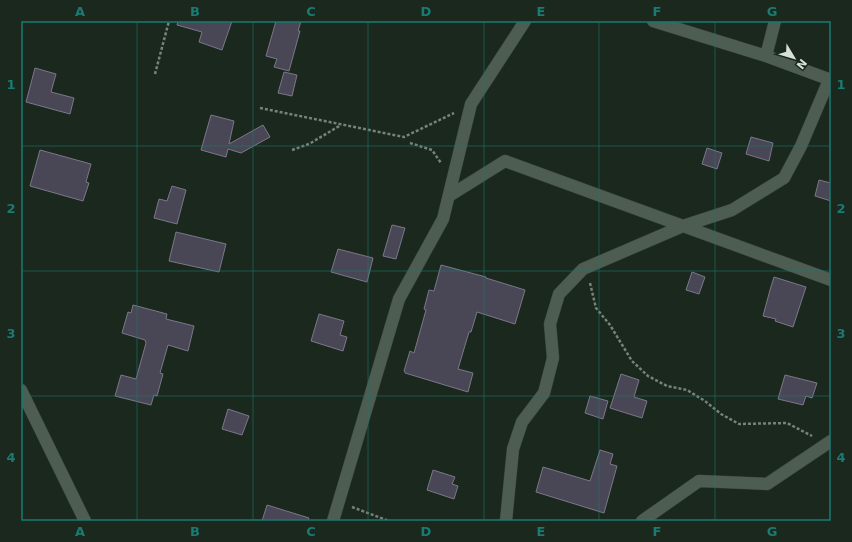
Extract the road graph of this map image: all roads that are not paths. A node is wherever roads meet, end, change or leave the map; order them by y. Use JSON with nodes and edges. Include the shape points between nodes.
{"nodes":[{"id":1,"x":525,"y":21,"type":"edge"},
{"id":2,"x":653,"y":21,"type":"edge"},
{"id":3,"x":775,"y":21,"type":"edge"},
{"id":4,"x":766,"y":56,"type":"junction"},
{"id":5,"x":830,"y":80,"type":"edge"},
{"id":6,"x":449,"y":196,"type":"junction"},
{"id":7,"x":683,"y":226,"type":"junction"},
{"id":8,"x":831,"y":280,"type":"edge"},
{"id":9,"x":21,"y":390,"type":"edge"},
{"id":10,"x":829,"y":442,"type":"edge"},
{"id":11,"x":85,"y":521,"type":"edge"},
{"id":12,"x":333,"y":521,"type":"edge"},
{"id":13,"x":506,"y":521,"type":"edge"},
{"id":14,"x":642,"y":521,"type":"edge"}],
"edges":[{"from":1,"to":6,"type":"street","via":[[471,104]]},
{"from":2,"to":4,"type":"street"},
{"from":3,"to":4,"type":"street"},
{"from":4,"to":5,"type":"street"},
{"from":5,"to":7,"type":"street","via":[[784,178],[732,210]]},
{"from":6,"to":7,"type":"street","via":[[505,161]]},
{"from":6,"to":12,"type":"street","via":[[443,219],[399,298]]},
{"from":7,"to":8,"type":"street"},
{"from":7,"to":13,"type":"street","via":[[584,269],[559,294],[550,324],[553,358],[544,393],[522,422],[513,449]]},
{"from":9,"to":11,"type":"street"},
{"from":10,"to":14,"type":"street","via":[[767,484],[699,481]]}]}
